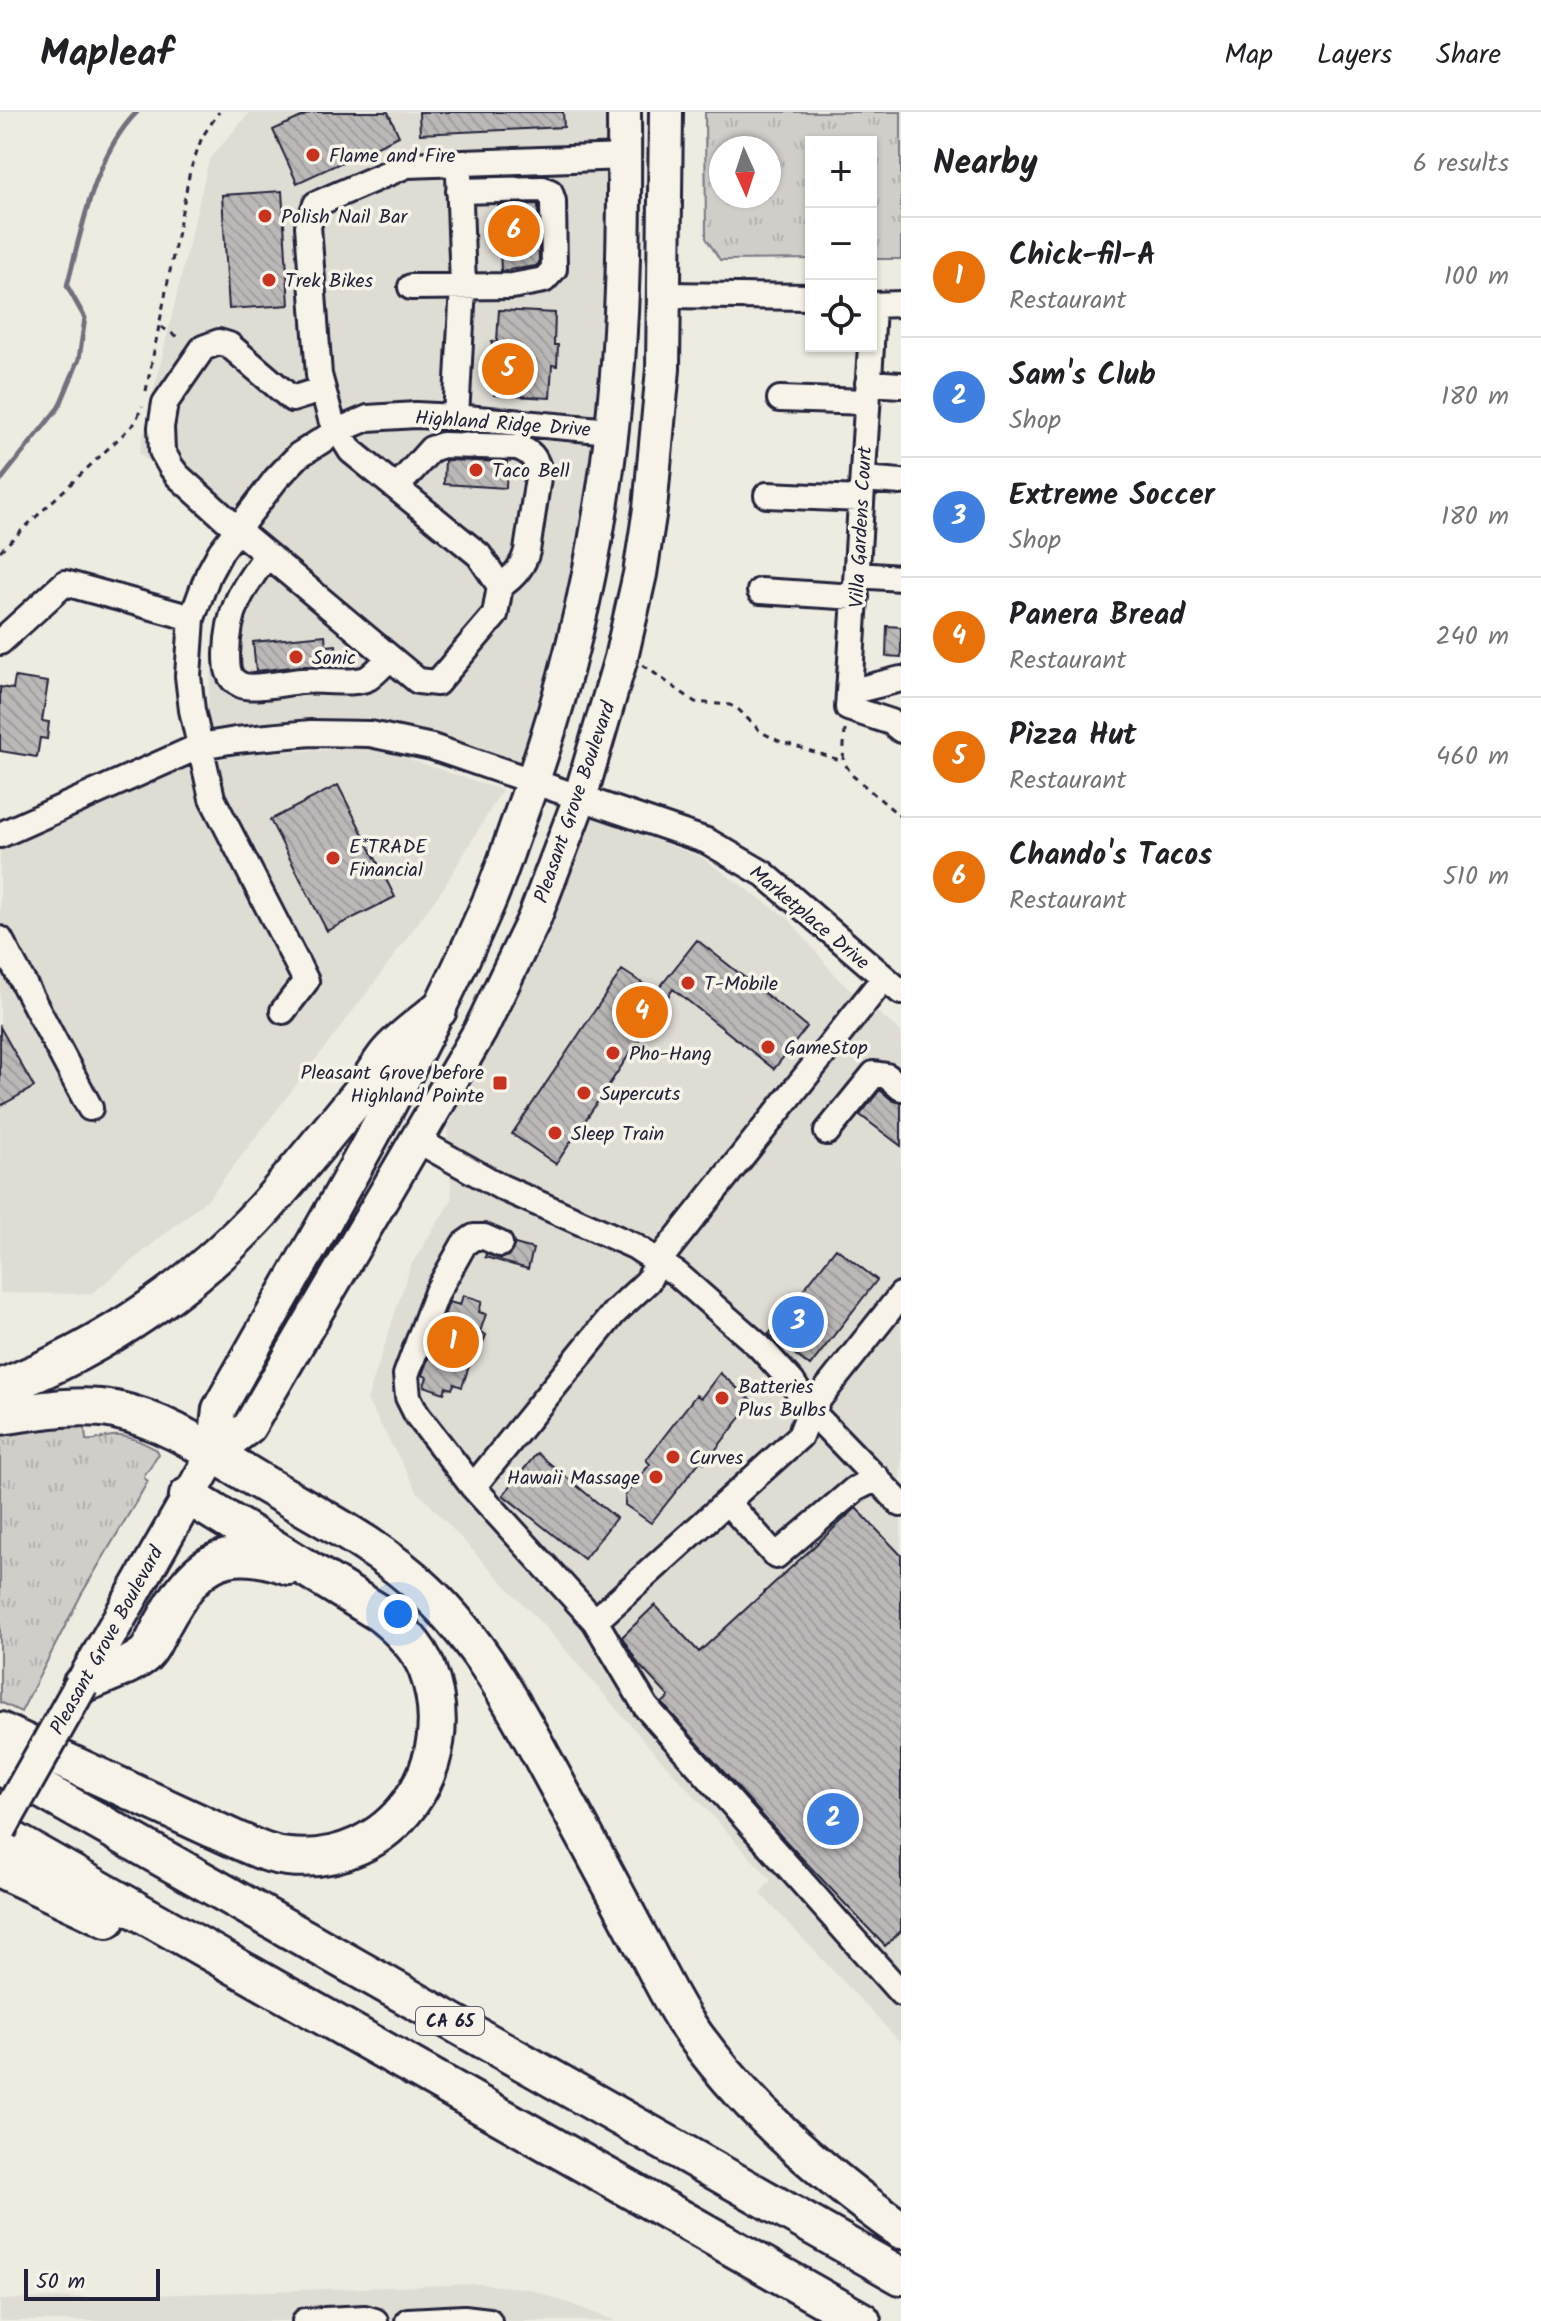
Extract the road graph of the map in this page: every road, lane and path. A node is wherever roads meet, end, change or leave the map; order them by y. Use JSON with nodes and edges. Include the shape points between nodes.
{"nodes":[{"id":1,"x":219,"y":112,"type":"edge"},
{"id":2,"x":624,"y":112,"type":"edge"},
{"id":3,"x":640,"y":112,"type":"edge"},
{"id":4,"x":666,"y":112,"type":"edge"},
{"id":5,"x":625,"y":157,"type":"junction"},
{"id":6,"x":458,"y":163,"type":"junction"},
{"id":7,"x":459,"y":191,"type":"junction"},
{"id":8,"x":463,"y":286,"type":"junction"},
{"id":9,"x":411,"y":287,"type":"dead end"},
{"id":10,"x":666,"y":295,"type":"junction"},
{"id":11,"x":805,"y":297,"type":"edge"},
{"id":12,"x":901,"y":304,"type":"edge"},
{"id":13,"x":877,"y":305,"type":"edge"},
{"id":14,"x":161,"y":327,"type":"junction"},
{"id":15,"x":181,"y":339,"type":"dead end"},
{"id":16,"x":871,"y":352,"type":"edge"},
{"id":17,"x":901,"y":385,"type":"edge"},
{"id":18,"x":321,"y":390,"type":"junction"},
{"id":19,"x":868,"y":392,"type":"junction"},
{"id":20,"x":780,"y":399,"type":"dead end"},
{"id":21,"x":456,"y":417,"type":"junction"},
{"id":22,"x":337,"y":431,"type":"junction"},
{"id":23,"x":611,"y":431,"type":"junction"},
{"id":24,"x":901,"y":482,"type":"edge"},
{"id":25,"x":397,"y":487,"type":"junction"},
{"id":26,"x":862,"y":489,"type":"junction"},
{"id":27,"x":767,"y":495,"type":"dead end"},
{"id":28,"x":237,"y":529,"type":"junction"},
{"id":29,"x":0,"y":551,"type":"edge"},
{"id":30,"x":267,"y":555,"type":"junction"},
{"id":31,"x":901,"y":578,"type":"edge"},
{"id":32,"x":500,"y":586,"type":"junction"},
{"id":33,"x":856,"y":586,"type":"junction"},
{"id":34,"x":760,"y":591,"type":"dead end"},
{"id":35,"x":192,"y":618,"type":"junction"},
{"id":36,"x":0,"y":642,"type":"edge"},
{"id":37,"x":621,"y":658,"type":"junction"},
{"id":38,"x":391,"y":659,"type":"junction"},
{"id":39,"x":901,"y":679,"type":"edge"},
{"id":40,"x":849,"y":700,"type":"junction"},
{"id":41,"x":901,"y":730,"type":"edge"},
{"id":42,"x":200,"y":746,"type":"junction"},
{"id":43,"x":843,"y":761,"type":"junction"},
{"id":44,"x":533,"y":782,"type":"junction"},
{"id":45,"x":580,"y":798,"type":"junction"},
{"id":46,"x":901,"y":817,"type":"edge"},
{"id":47,"x":0,"y":835,"type":"edge"},
{"id":48,"x":0,"y":939,"type":"edge"},
{"id":49,"x":892,"y":985,"type":"edge"},
{"id":50,"x":438,"y":1010,"type":"junction"},
{"id":51,"x":283,"y":1011,"type":"dead end"},
{"id":52,"x":901,"y":1088,"type":"edge"},
{"id":53,"x":90,"y":1108,"type":"dead end"},
{"id":54,"x":827,"y":1132,"type":"dead end"},
{"id":55,"x":417,"y":1140,"type":"junction"},
{"id":56,"x":500,"y":1244,"type":"dead end"},
{"id":57,"x":657,"y":1263,"type":"junction"},
{"id":58,"x":901,"y":1295,"type":"edge"},
{"id":59,"x":0,"y":1388,"type":"edge"},
{"id":60,"x":810,"y":1410,"type":"junction"},
{"id":61,"x":0,"y":1416,"type":"edge"},
{"id":62,"x":214,"y":1453,"type":"junction"},
{"id":63,"x":877,"y":1478,"type":"junction"},
{"id":64,"x":473,"y":1487,"type":"junction"},
{"id":65,"x":188,"y":1496,"type":"junction"},
{"id":66,"x":727,"y":1502,"type":"junction"},
{"id":67,"x":901,"y":1504,"type":"edge"},
{"id":68,"x":318,"y":1576,"type":"junction"},
{"id":69,"x":595,"y":1621,"type":"junction"},
{"id":70,"x":81,"y":1685,"type":"junction"},
{"id":71,"x":0,"y":1731,"type":"edge"},
{"id":72,"x":0,"y":1766,"type":"edge"},
{"id":73,"x":0,"y":1831,"type":"edge"},
{"id":74,"x":0,"y":1869,"type":"edge"},
{"id":75,"x":185,"y":1939,"type":"junction"},
{"id":76,"x":901,"y":1993,"type":"edge"},
{"id":77,"x":901,"y":2230,"type":"edge"},
{"id":78,"x":901,"y":2276,"type":"edge"},
{"id":79,"x":305,"y":2321,"type":"edge"},
{"id":80,"x":375,"y":2321,"type":"edge"},
{"id":81,"x":408,"y":2321,"type":"edge"},
{"id":82,"x":489,"y":2321,"type":"edge"},
{"id":83,"x":862,"y":2321,"type":"edge"}],
"edges":[{"from":1,"to":14,"type":"path","via":[[202,137],[190,171]]},
{"from":2,"to":5,"type":"main road","name":"Pleasant Grove Boulevard"},
{"from":3,"to":10,"type":"main road","via":[[644,267],[653,288]]},
{"from":4,"to":10,"type":"main road","name":"Pleasant Grove Boulevard"},
{"from":5,"to":6,"type":"street"},
{"from":5,"to":23,"type":"main road","name":"Pleasant Grove Boulevard"},
{"from":6,"to":7,"type":"street"},
{"from":6,"to":18,"type":"street","via":[[407,165],[316,204],[308,226]]},
{"from":7,"to":8,"type":"street"},
{"from":7,"to":8,"type":"street","via":[[543,189],[553,201],[550,276],[512,286]]},
{"from":8,"to":9,"type":"street"},
{"from":8,"to":21,"type":"street"},
{"from":10,"to":11,"type":"street"},
{"from":10,"to":37,"type":"main road","name":"Pleasant Grove Boulevard","via":[[650,509]]},
{"from":12,"to":13,"type":"street"},
{"from":14,"to":15,"type":"path"},
{"from":14,"to":29,"type":"path","via":[[135,423]]},
{"from":16,"to":19,"type":"street","name":"Villa Gardens Court"},
{"from":17,"to":19,"type":"street"},
{"from":18,"to":22,"type":"street"},
{"from":18,"to":28,"type":"street","via":[[292,399],[219,342],[203,348],[165,403],[162,451],[171,467]]},
{"from":19,"to":20,"type":"street"},
{"from":19,"to":26,"type":"street","name":"Villa Gardens Court"},
{"from":21,"to":22,"type":"street","name":"Highland Ridge Drive","via":[[368,418]]},
{"from":21,"to":23,"type":"street","name":"Highland Ridge Drive"},
{"from":22,"to":25,"type":"street","via":[[351,451]]},
{"from":22,"to":28,"type":"street","name":"Highland Ridge Drive","via":[[299,455]]},
{"from":23,"to":44,"type":"main road","name":"Pleasant Grove Boulevard","via":[[573,649]]},
{"from":24,"to":26,"type":"street"},
{"from":25,"to":32,"type":"street","via":[[479,555]]},
{"from":25,"to":32,"type":"street","via":[[431,449],[443,445],[528,451],[539,471],[527,551],[513,578]]},
{"from":26,"to":27,"type":"street"},
{"from":26,"to":33,"type":"street","name":"Villa Gardens Court"},
{"from":28,"to":30,"type":"street"},
{"from":28,"to":35,"type":"street","name":"Highland Ridge Drive","via":[[208,575]]},
{"from":30,"to":38,"type":"street"},
{"from":30,"to":38,"type":"street","via":[[236,601],[228,626],[227,669],[233,681],[244,687],[316,679],[357,681]]},
{"from":31,"to":33,"type":"street"},
{"from":32,"to":38,"type":"street","via":[[495,615],[437,683],[418,681]]},
{"from":33,"to":34,"type":"street"},
{"from":33,"to":40,"type":"street","name":"Villa Gardens Court"},
{"from":35,"to":36,"type":"street","via":[[65,583]]},
{"from":35,"to":42,"type":"street","name":"Highland Ridge Drive","via":[[188,676]]},
{"from":37,"to":43,"type":"path","via":[[649,667],[695,702],[730,705],[779,741]]},
{"from":37,"to":45,"type":"main road","name":"Pleasant Grove Boulevard"},
{"from":39,"to":40,"type":"street"},
{"from":40,"to":41,"type":"street"},
{"from":40,"to":43,"type":"path"},
{"from":42,"to":44,"type":"street","name":"Marketplace Drive","via":[[311,733],[370,734],[432,747]]},
{"from":42,"to":47,"type":"street","name":"Marketplace Drive"},
{"from":42,"to":51,"type":"street","name":"Highland Ridge Drive","via":[[212,798],[306,981]]},
{"from":43,"to":46,"type":"path"},
{"from":44,"to":45,"type":"street","name":"Marketplace Drive"},
{"from":44,"to":50,"type":"main road","name":"Pleasant Grove Boulevard","via":[[488,903]]},
{"from":45,"to":49,"type":"street","name":"Marketplace Drive","via":[[707,841],[764,874]]},
{"from":45,"to":55,"type":"main road","name":"Pleasant Grove Boulevard","via":[[534,919],[480,1031]]},
{"from":48,"to":53,"type":"street"},
{"from":49,"to":57,"type":"street"},
{"from":50,"to":59,"type":"highway","via":[[389,1053],[276,1196],[223,1251],[123,1326]]},
{"from":50,"to":62,"type":"main road","name":"Pleasant Grove Boulevard","via":[[219,1409]]},
{"from":52,"to":54,"type":"street","via":[[887,1076],[874,1074]]},
{"from":55,"to":57,"type":"street","via":[[501,1187],[634,1246]]},
{"from":55,"to":62,"type":"main road","name":"Pleasant Grove Boulevard","via":[[249,1427]]},
{"from":56,"to":64,"type":"street","via":[[484,1237],[464,1244],[437,1292],[406,1375],[417,1415]]},
{"from":57,"to":60,"type":"street","via":[[677,1274],[759,1346]]},
{"from":57,"to":64,"type":"street","via":[[648,1281],[614,1313]]},
{"from":58,"to":60,"type":"street"},
{"from":60,"to":63,"type":"street"},
{"from":60,"to":66,"type":"street","via":[[800,1436]]},
{"from":61,"to":62,"type":"highway","via":[[112,1410],[167,1428]]},
{"from":62,"to":65,"type":"main road","name":"Pleasant Grove Boulevard"},
{"from":62,"to":77,"type":"highway","via":[[380,1552],[464,1629],[501,1682],[683,2018],[763,2115]]},
{"from":63,"to":66,"type":"street","via":[[855,1489],[776,1556]]},
{"from":63,"to":67,"type":"street"},
{"from":64,"to":69,"type":"street"},
{"from":65,"to":68,"type":"highway"},
{"from":65,"to":70,"type":"main road","name":"Pleasant Grove Boulevard"},
{"from":66,"to":69,"type":"street"},
{"from":68,"to":70,"type":"highway","via":[[251,1555],[204,1566],[173,1604],[145,1655]]},
{"from":68,"to":71,"type":"highway","via":[[401,1629],[427,1668],[438,1715],[424,1783],[396,1820],[357,1847],[310,1858],[262,1851]]},
{"from":69,"to":76,"type":"street","via":[[646,1707]]},
{"from":70,"to":73,"type":"main road","name":"Pleasant Grove Boulevard","bridge":true},
{"from":72,"to":78,"type":"highway","number":"CA 65"},
{"from":73,"to":75,"type":"highway","number":"CA 65"},
{"from":74,"to":75,"type":"highway","via":[[119,1924]]},
{"from":75,"to":83,"type":"highway","number":"CA 65"},
{"from":79,"to":80,"type":"street"},
{"from":81,"to":82,"type":"street"}]}
